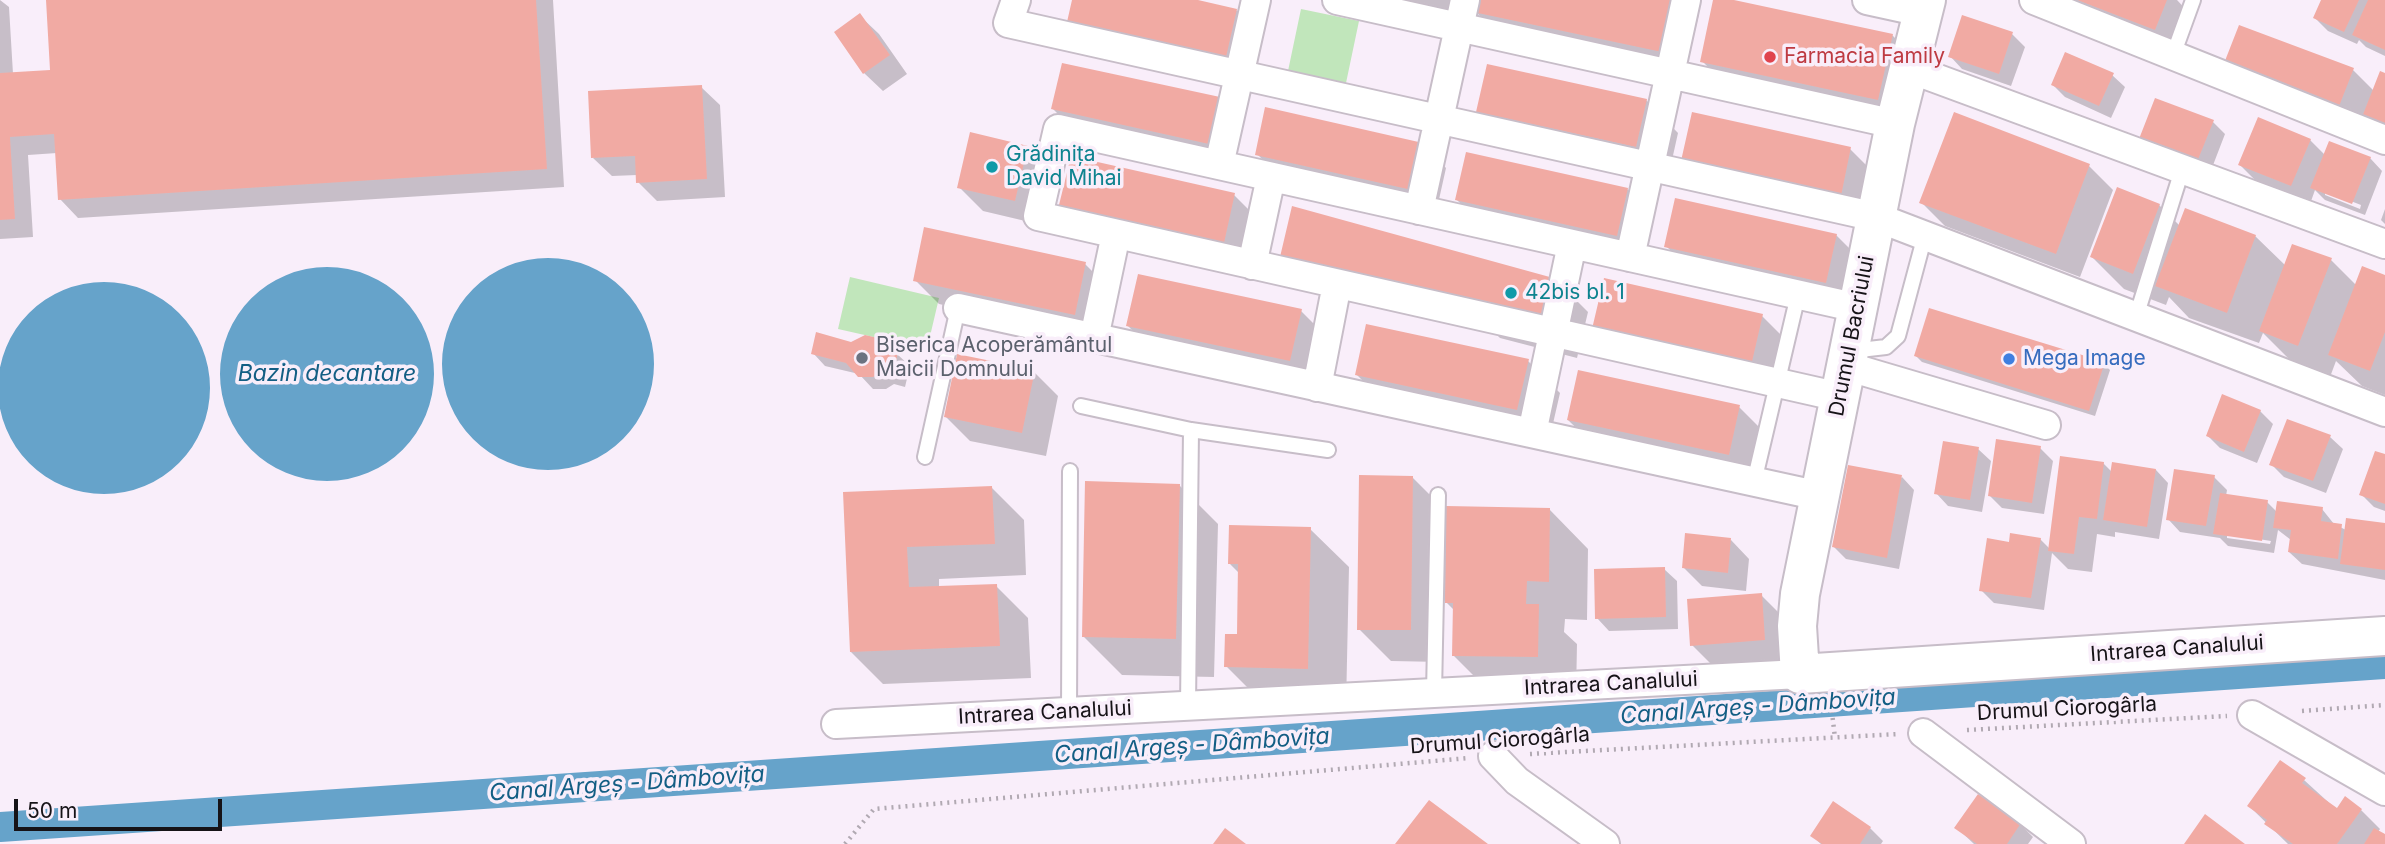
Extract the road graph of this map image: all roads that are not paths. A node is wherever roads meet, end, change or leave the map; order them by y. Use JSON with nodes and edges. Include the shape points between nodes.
{"nodes":[{"id":1,"x":1016,"y":0,"type":"edge"},
{"id":2,"x":1256,"y":0,"type":"edge"},
{"id":3,"x":1337,"y":0,"type":"edge"},
{"id":4,"x":1465,"y":0,"type":"edge"},
{"id":5,"x":1686,"y":0,"type":"edge"},
{"id":6,"x":1867,"y":0,"type":"edge"},
{"id":7,"x":2034,"y":0,"type":"edge"},
{"id":8,"x":2193,"y":0,"type":"edge"},
{"id":9,"x":1924,"y":6,"type":"edge"},
{"id":10,"x":1459,"y":27,"type":"junction"},
{"id":11,"x":2172,"y":58,"type":"junction"},
{"id":12,"x":1908,"y":68,"type":"junction"},
{"id":13,"x":1239,"y":74,"type":"junction"},
{"id":14,"x":1670,"y":74,"type":"junction"},
{"id":15,"x":1439,"y":119,"type":"junction"},
{"id":16,"x":1895,"y":124,"type":"junction"},
{"id":17,"x":2385,"y":140,"type":"edge"},
{"id":18,"x":1219,"y":165,"type":"junction"},
{"id":19,"x":1650,"y":166,"type":"junction"},
{"id":20,"x":2182,"y":170,"type":"junction"},
{"id":21,"x":1271,"y":177,"type":"junction"},
{"id":22,"x":1419,"y":210,"type":"junction"},
{"id":23,"x":1876,"y":217,"type":"junction"},
{"id":24,"x":1116,"y":234,"type":"junction"},
{"id":25,"x":1925,"y":236,"type":"junction"},
{"id":26,"x":1572,"y":244,"type":"junction"},
{"id":27,"x":2385,"y":244,"type":"edge"},
{"id":28,"x":1630,"y":257,"type":"junction"},
{"id":29,"x":1252,"y":265,"type":"junction"},
{"id":30,"x":1337,"y":284,"type":"junction"},
{"id":31,"x":1798,"y":295,"type":"junction"},
{"id":32,"x":958,"y":308,"type":"joint"},
{"id":33,"x":1858,"y":308,"type":"junction"},
{"id":34,"x":2136,"y":317,"type":"junction"},
{"id":35,"x":1553,"y":333,"type":"junction"},
{"id":36,"x":1094,"y":338,"type":"junction"},
{"id":37,"x":1845,"y":371,"type":"junction"},
{"id":38,"x":1778,"y":383,"type":"junction"},
{"id":39,"x":1317,"y":387,"type":"junction"},
{"id":40,"x":1080,"y":406,"type":"dead end"},
{"id":41,"x":2385,"y":412,"type":"edge"},
{"id":42,"x":2046,"y":425,"type":"dead end"},
{"id":43,"x":1191,"y":430,"type":"junction"},
{"id":44,"x":1532,"y":433,"type":"junction"},
{"id":45,"x":1328,"y":450,"type":"dead end"},
{"id":46,"x":925,"y":457,"type":"dead end"},
{"id":47,"x":1070,"y":471,"type":"dead end"},
{"id":48,"x":1754,"y":482,"type":"junction"},
{"id":49,"x":1438,"y":495,"type":"dead end"},
{"id":50,"x":1819,"y":496,"type":"junction"},
{"id":51,"x":2385,"y":636,"type":"edge"},
{"id":52,"x":1800,"y":674,"type":"junction"},
{"id":53,"x":1434,"y":693,"type":"junction"},
{"id":54,"x":1188,"y":706,"type":"junction"},
{"id":55,"x":1069,"y":712,"type":"junction"},
{"id":56,"x":2252,"y":715,"type":"road end"},
{"id":57,"x":836,"y":724,"type":"dead end"},
{"id":58,"x":1923,"y":733,"type":"road end"},
{"id":59,"x":1493,"y":756,"type":"road end"},
{"id":60,"x":2385,"y":791,"type":"edge"},
{"id":61,"x":1605,"y":844,"type":"edge"},
{"id":62,"x":2071,"y":844,"type":"edge"}],
"edges":[{"from":1,"to":13,"type":"street","via":[[1008,23]]},
{"from":2,"to":13,"type":"street"},
{"from":3,"to":10,"type":"street"},
{"from":4,"to":10,"type":"street"},
{"from":5,"to":14,"type":"street"},
{"from":6,"to":9,"type":"street"},
{"from":7,"to":11,"type":"street"},
{"from":8,"to":11,"type":"lane"},
{"from":9,"to":12,"type":"street","name":"Drumul Bacriului"},
{"from":10,"to":14,"type":"street"},
{"from":10,"to":15,"type":"street"},
{"from":11,"to":17,"type":"street"},
{"from":12,"to":16,"type":"street","name":"Drumul Bacriului"},
{"from":12,"to":20,"type":"street"},
{"from":13,"to":15,"type":"street"},
{"from":13,"to":18,"type":"street"},
{"from":14,"to":16,"type":"street"},
{"from":14,"to":19,"type":"street"},
{"from":15,"to":19,"type":"street"},
{"from":15,"to":22,"type":"street"},
{"from":16,"to":23,"type":"street","name":"Drumul Bacriului"},
{"from":18,"to":21,"type":"street"},
{"from":18,"to":24,"type":"street","via":[[1058,129],[1038,216]]},
{"from":19,"to":23,"type":"street"},
{"from":19,"to":28,"type":"street"},
{"from":20,"to":27,"type":"street"},
{"from":20,"to":34,"type":"lane"},
{"from":21,"to":22,"type":"street"},
{"from":21,"to":29,"type":"street"},
{"from":22,"to":26,"type":"street"},
{"from":23,"to":25,"type":"street"},
{"from":23,"to":33,"type":"street","name":"Drumul Bacriului"},
{"from":24,"to":29,"type":"street"},
{"from":24,"to":36,"type":"street"},
{"from":25,"to":34,"type":"street"},
{"from":25,"to":37,"type":"lane","via":[[1898,336]]},
{"from":26,"to":28,"type":"street"},
{"from":26,"to":35,"type":"street"},
{"from":28,"to":31,"type":"street"},
{"from":29,"to":30,"type":"street"},
{"from":30,"to":35,"type":"street"},
{"from":30,"to":39,"type":"street"},
{"from":31,"to":33,"type":"street"},
{"from":31,"to":38,"type":"lane"},
{"from":32,"to":36,"type":"street"},
{"from":32,"to":46,"type":"lane"},
{"from":33,"to":37,"type":"street","name":"Drumul Bacriului"},
{"from":34,"to":41,"type":"street"},
{"from":35,"to":38,"type":"street"},
{"from":35,"to":44,"type":"street"},
{"from":36,"to":39,"type":"street"},
{"from":37,"to":38,"type":"street"},
{"from":37,"to":42,"type":"street"},
{"from":37,"to":50,"type":"street","name":"Drumul Bacriului"},
{"from":38,"to":48,"type":"lane"},
{"from":39,"to":44,"type":"street"},
{"from":40,"to":43,"type":"lane"},
{"from":43,"to":45,"type":"lane"},
{"from":43,"to":54,"type":"lane"},
{"from":44,"to":48,"type":"street"},
{"from":47,"to":55,"type":"lane"},
{"from":48,"to":50,"type":"street"},
{"from":49,"to":53,"type":"lane"},
{"from":50,"to":52,"type":"street","name":"Drumul Bacriului","via":[[1798,609]]},
{"from":51,"to":52,"type":"street","name":"Intrarea Canalului"},
{"from":52,"to":53,"type":"street","name":"Intrarea Canalului"},
{"from":53,"to":54,"type":"street","name":"Intrarea Canalului"},
{"from":54,"to":55,"type":"street","name":"Intrarea Canalului"},
{"from":55,"to":57,"type":"street","name":"Intrarea Canalului"},
{"from":56,"to":60,"type":"street"},
{"from":58,"to":62,"type":"street"},
{"from":59,"to":61,"type":"street","via":[[1517,781]]}]}
